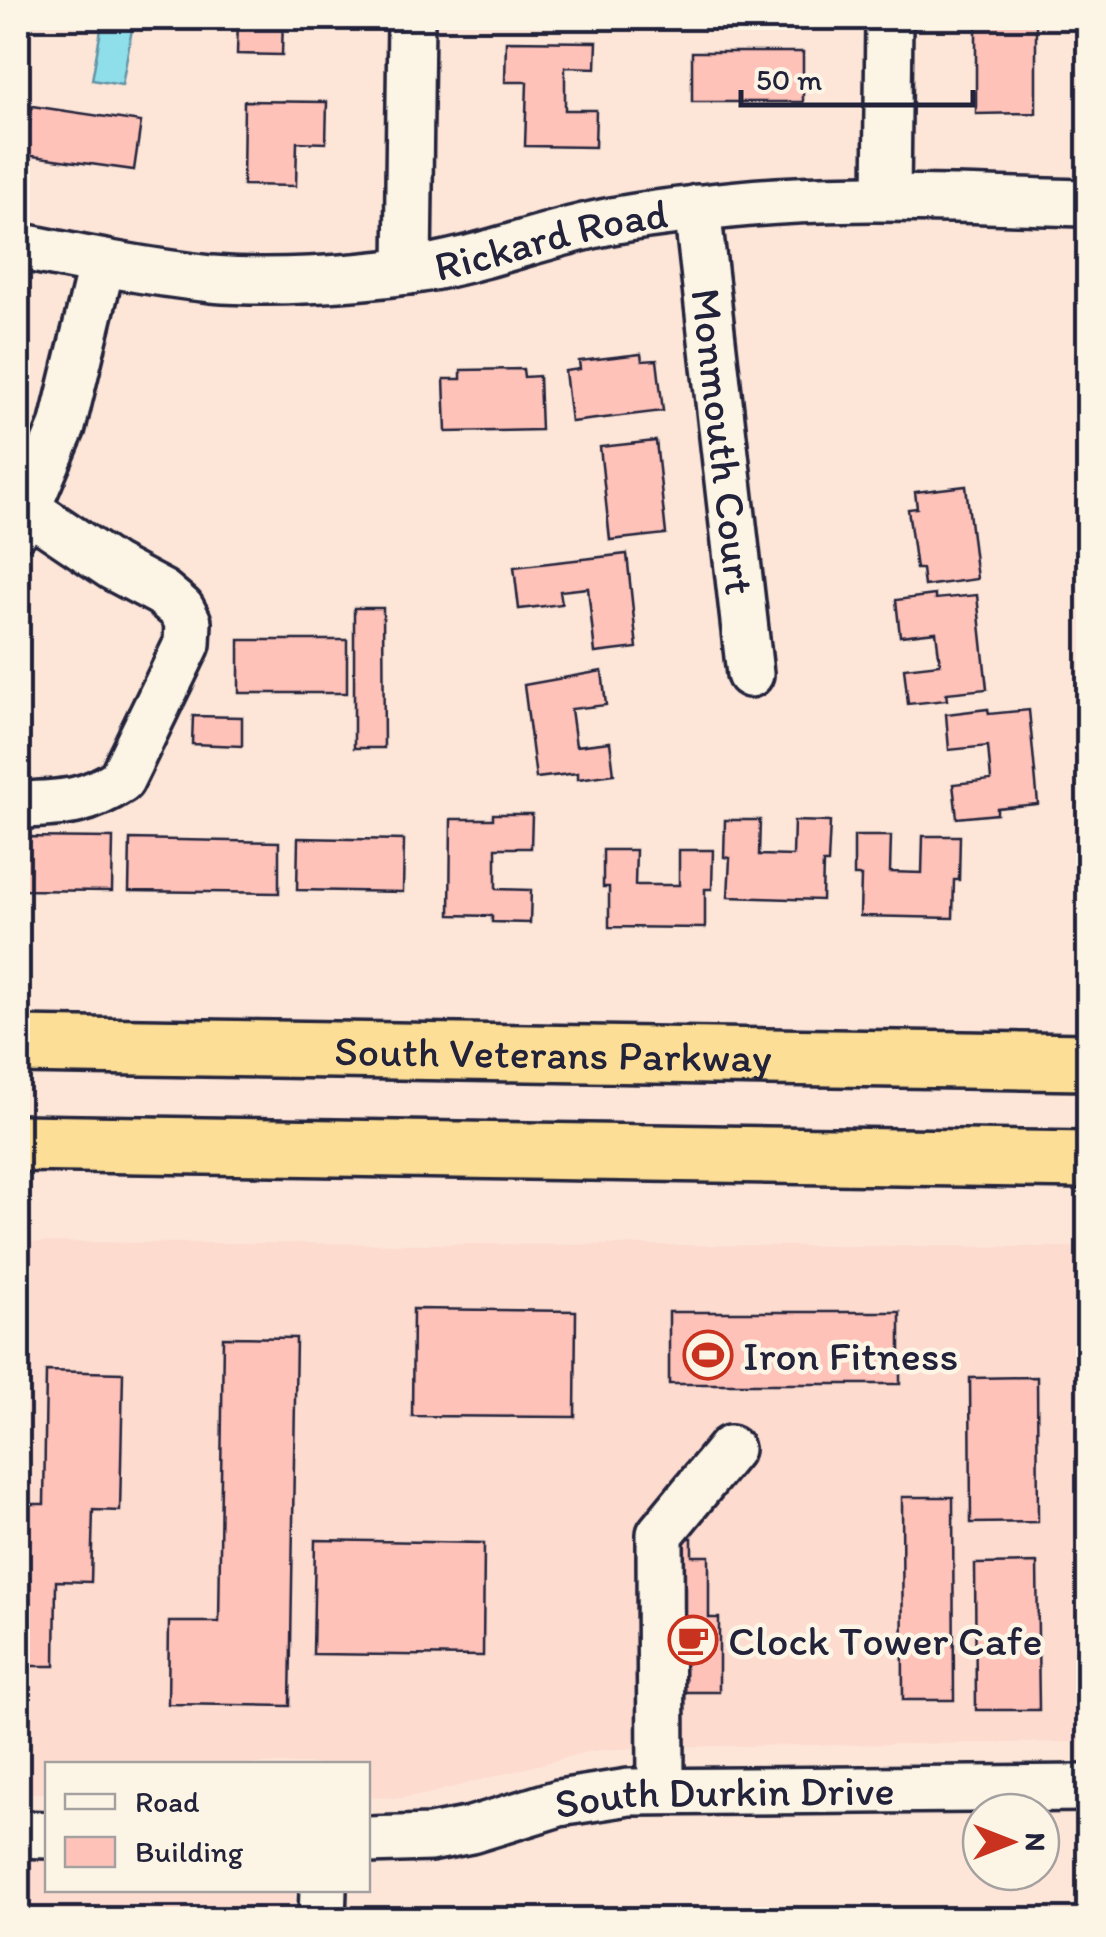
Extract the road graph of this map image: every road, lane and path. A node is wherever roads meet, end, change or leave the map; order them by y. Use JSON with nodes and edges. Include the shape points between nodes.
{"nodes":[{"id":1,"x":411,"y":18,"type":"edge"},
{"id":2,"x":889,"y":18,"type":"edge"},
{"id":3,"x":887,"y":197,"type":"junction"},
{"id":4,"x":1088,"y":203,"type":"edge"},
{"id":5,"x":698,"y":208,"type":"junction"},
{"id":6,"x":18,"y":246,"type":"edge"},
{"id":7,"x":102,"y":264,"type":"junction"},
{"id":8,"x":408,"y":271,"type":"junction"},
{"id":9,"x":22,"y":518,"type":"edge"},
{"id":10,"x":750,"y":674,"type":"dead end"},
{"id":11,"x":18,"y":802,"type":"edge"},
{"id":12,"x":18,"y":1044,"type":"edge"},
{"id":13,"x":1088,"y":1062,"type":"edge"},
{"id":14,"x":1088,"y":1133,"type":"edge"},
{"id":15,"x":18,"y":1143,"type":"edge"},
{"id":16,"x":856,"y":1157,"type":"junction"},
{"id":17,"x":1088,"y":1160,"type":"edge"},
{"id":18,"x":730,"y":1449,"type":"dead end"},
{"id":19,"x":1088,"y":1788,"type":"edge"},
{"id":20,"x":661,"y":1792,"type":"junction"},
{"id":21,"x":18,"y":1834,"type":"edge"},
{"id":22,"x":45,"y":1835,"type":"edge"},
{"id":23,"x":370,"y":1840,"type":"edge"},
{"id":24,"x":323,"y":1892,"type":"edge"},
{"id":25,"x":322,"y":1920,"type":"edge"}],
"edges":[{"from":1,"to":8,"type":"street"},
{"from":2,"to":3,"type":"street"},
{"from":3,"to":4,"type":"street","name":"Rickard Road"},
{"from":3,"to":5,"type":"street","name":"Rickard Road"},
{"from":5,"to":8,"type":"street","name":"Rickard Road","via":[[586,226]]},
{"from":5,"to":10,"type":"street","name":"Monmouth Court"},
{"from":6,"to":7,"type":"street","name":"Rickard Road"},
{"from":7,"to":8,"type":"street","name":"Rickard Road","via":[[214,279]]},
{"from":7,"to":9,"type":"street","via":[[62,428]]},
{"from":9,"to":11,"type":"street","via":[[162,593],[188,622],[187,644],[120,780],[79,802]]},
{"from":12,"to":13,"type":"highway","name":"South Veterans Parkway"},
{"from":14,"to":16,"type":"highway","via":[[956,1136]]},
{"from":15,"to":16,"type":"highway"},
{"from":16,"to":17,"type":"highway"},
{"from":18,"to":20,"type":"street","via":[[660,1534]]},
{"from":19,"to":20,"type":"street","name":"South Durkin Drive"},
{"from":20,"to":23,"type":"street","name":"South Durkin Drive","via":[[602,1794],[430,1838]]},
{"from":21,"to":22,"type":"street"},
{"from":24,"to":25,"type":"street"}]}
